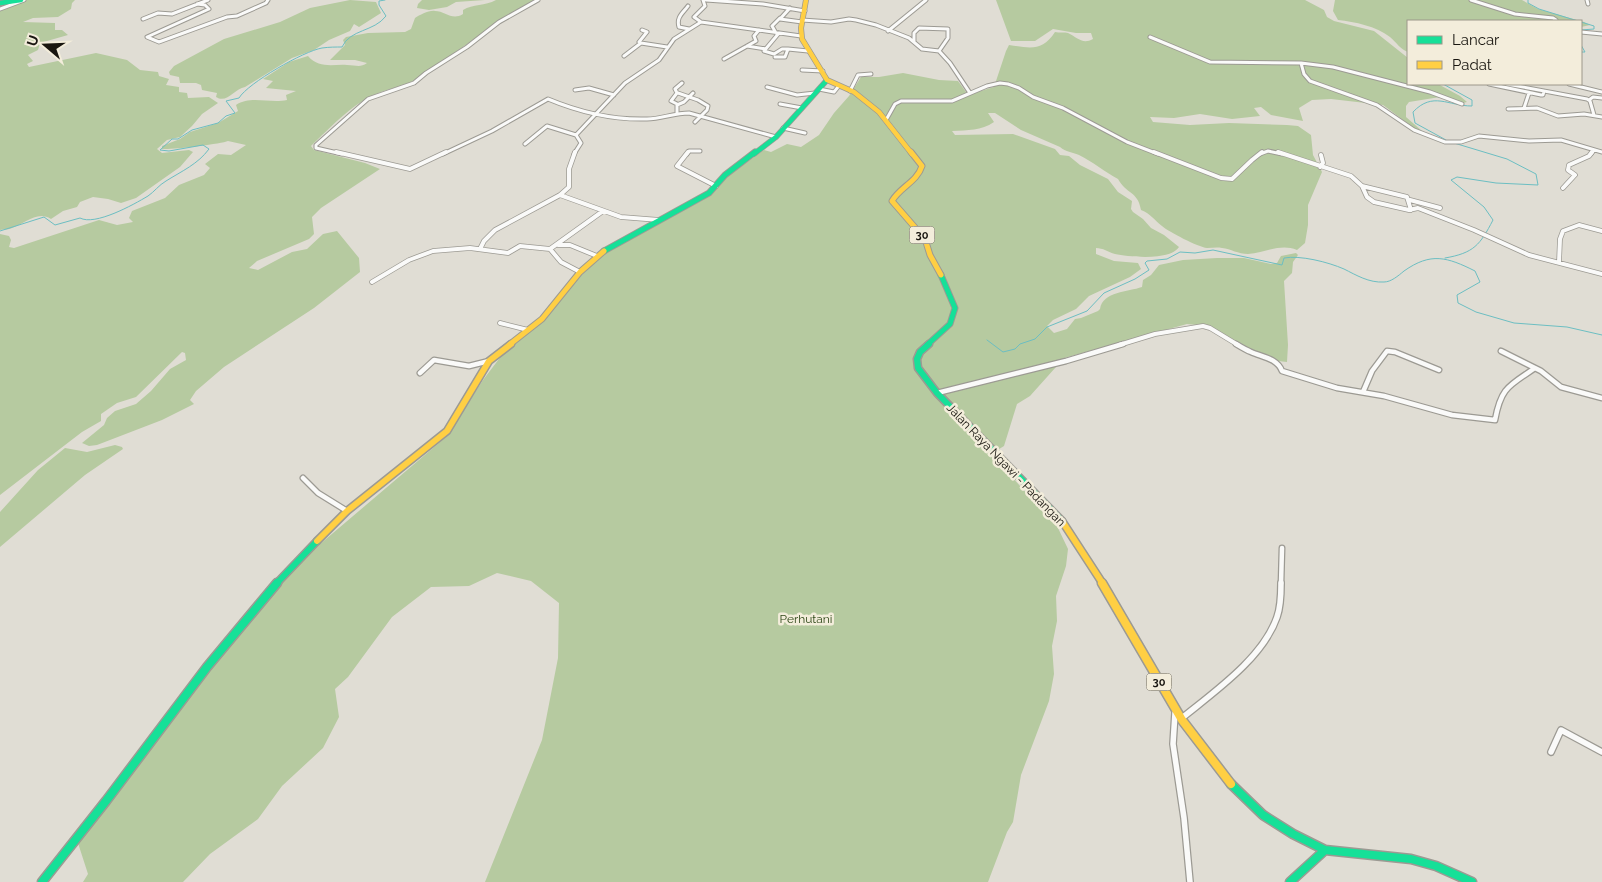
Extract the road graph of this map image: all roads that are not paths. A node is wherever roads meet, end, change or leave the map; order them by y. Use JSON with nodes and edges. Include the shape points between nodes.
{"nodes":[{"id":1,"x":22,"y":0,"type":"edge"},
{"id":2,"x":208,"y":0,"type":"edge"},
{"id":3,"x":268,"y":0,"type":"edge"},
{"id":4,"x":538,"y":0,"type":"edge"},
{"id":5,"x":705,"y":0,"type":"edge"},
{"id":6,"x":806,"y":0,"type":"edge"},
{"id":7,"x":926,"y":0,"type":"edge"},
{"id":8,"x":1472,"y":0,"type":"edge"},
{"id":9,"x":1587,"y":0,"type":"edge"},
{"id":10,"x":0,"y":4,"type":"edge"},
{"id":11,"x":197,"y":4,"type":"junction"},
{"id":12,"x":1588,"y":4,"type":"dead end"},
{"id":13,"x":688,"y":6,"type":"dead end"},
{"id":14,"x":790,"y":8,"type":"junction"},
{"id":15,"x":0,"y":9,"type":"edge"},
{"id":16,"x":805,"y":11,"type":"junction"},
{"id":17,"x":780,"y":18,"type":"junction"},
{"id":18,"x":143,"y":19,"type":"dead end"},
{"id":19,"x":1556,"y":20,"type":"edge"},
{"id":20,"x":802,"y":21,"type":"junction"},
{"id":21,"x":701,"y":22,"type":"junction"},
{"id":22,"x":689,"y":29,"type":"junction"},
{"id":23,"x":642,"y":30,"type":"dead end"},
{"id":24,"x":759,"y":30,"type":"junction"},
{"id":25,"x":888,"y":31,"type":"junction"},
{"id":26,"x":1582,"y":32,"type":"edge"},
{"id":27,"x":778,"y":33,"type":"junction"},
{"id":28,"x":1602,"y":34,"type":"edge"},
{"id":29,"x":802,"y":36,"type":"junction"},
{"id":30,"x":1150,"y":37,"type":"dead end"},
{"id":31,"x":914,"y":41,"type":"junction"},
{"id":32,"x":638,"y":44,"type":"junction"},
{"id":33,"x":746,"y":46,"type":"junction"},
{"id":34,"x":667,"y":47,"type":"junction"},
{"id":35,"x":766,"y":48,"type":"junction"},
{"id":36,"x":788,"y":50,"type":"junction"},
{"id":37,"x":808,"y":51,"type":"junction"},
{"id":38,"x":939,"y":51,"type":"junction"},
{"id":39,"x":624,"y":56,"type":"dead end"},
{"id":40,"x":775,"y":57,"type":"dead end"},
{"id":41,"x":724,"y":59,"type":"dead end"},
{"id":42,"x":1301,"y":64,"type":"junction"},
{"id":43,"x":802,"y":70,"type":"dead end"},
{"id":44,"x":822,"y":71,"type":"junction"},
{"id":45,"x":871,"y":74,"type":"dead end"},
{"id":46,"x":827,"y":80,"type":"junction"},
{"id":47,"x":682,"y":83,"type":"dead end"},
{"id":48,"x":1493,"y":85,"type":"edge"},
{"id":49,"x":1512,"y":85,"type":"edge"},
{"id":50,"x":1573,"y":85,"type":"edge"},
{"id":51,"x":767,"y":87,"type":"dead end"},
{"id":52,"x":838,"y":87,"type":"junction"},
{"id":53,"x":575,"y":90,"type":"dead end"},
{"id":54,"x":817,"y":91,"type":"junction"},
{"id":55,"x":850,"y":91,"type":"junction"},
{"id":56,"x":1544,"y":91,"type":"junction"},
{"id":57,"x":1602,"y":92,"type":"edge"},
{"id":58,"x":678,"y":93,"type":"junction"},
{"id":59,"x":693,"y":93,"type":"dead end"},
{"id":60,"x":970,"y":93,"type":"junction"},
{"id":61,"x":1529,"y":93,"type":"junction"},
{"id":62,"x":614,"y":96,"type":"junction"},
{"id":63,"x":690,"y":96,"type":"junction"},
{"id":64,"x":1602,"y":98,"type":"edge"},
{"id":65,"x":1589,"y":100,"type":"junction"},
{"id":66,"x":780,"y":104,"type":"dead end"},
{"id":67,"x":1462,"y":104,"type":"dead end"},
{"id":68,"x":677,"y":105,"type":"junction"},
{"id":69,"x":802,"y":108,"type":"junction"},
{"id":70,"x":1524,"y":108,"type":"junction"},
{"id":71,"x":1508,"y":109,"type":"dead end"},
{"id":72,"x":677,"y":113,"type":"junction"},
{"id":73,"x":596,"y":115,"type":"junction"},
{"id":74,"x":1594,"y":115,"type":"junction"},
{"id":75,"x":700,"y":116,"type":"junction"},
{"id":76,"x":1602,"y":117,"type":"edge"},
{"id":77,"x":886,"y":120,"type":"junction"},
{"id":78,"x":695,"y":122,"type":"dead end"},
{"id":79,"x":783,"y":128,"type":"junction"},
{"id":80,"x":805,"y":133,"type":"dead end"},
{"id":81,"x":576,"y":135,"type":"junction"},
{"id":82,"x":776,"y":137,"type":"junction"},
{"id":83,"x":525,"y":144,"type":"dead end"},
{"id":84,"x":1594,"y":150,"type":"junction"},
{"id":85,"x":700,"y":151,"type":"dead end"},
{"id":86,"x":1602,"y":152,"type":"edge"},
{"id":87,"x":1321,"y":155,"type":"dead end"},
{"id":88,"x":1320,"y":167,"type":"junction"},
{"id":89,"x":716,"y":186,"type":"junction"},
{"id":90,"x":1362,"y":186,"type":"junction"},
{"id":91,"x":1563,"y":188,"type":"dead end"},
{"id":92,"x":560,"y":195,"type":"junction"},
{"id":93,"x":1410,"y":200,"type":"junction"},
{"id":94,"x":1440,"y":208,"type":"dead end"},
{"id":95,"x":1411,"y":210,"type":"junction"},
{"id":96,"x":603,"y":212,"type":"junction"},
{"id":97,"x":660,"y":220,"type":"junction"},
{"id":98,"x":1602,"y":231,"type":"edge"},
{"id":99,"x":557,"y":245,"type":"junction"},
{"id":100,"x":480,"y":249,"type":"junction"},
{"id":101,"x":550,"y":249,"type":"junction"},
{"id":102,"x":598,"y":256,"type":"junction"},
{"id":103,"x":1558,"y":262,"type":"junction"},
{"id":104,"x":580,"y":272,"type":"junction"},
{"id":105,"x":1602,"y":274,"type":"edge"},
{"id":106,"x":372,"y":282,"type":"dead end"},
{"id":107,"x":500,"y":323,"type":"dead end"},
{"id":108,"x":528,"y":330,"type":"junction"},
{"id":109,"x":1502,"y":352,"type":"dead end"},
{"id":110,"x":489,"y":361,"type":"junction"},
{"id":111,"x":1535,"y":368,"type":"junction"},
{"id":112,"x":1439,"y":370,"type":"dead end"},
{"id":113,"x":420,"y":373,"type":"dead end"},
{"id":114,"x":1363,"y":392,"type":"junction"},
{"id":115,"x":937,"y":393,"type":"junction"},
{"id":116,"x":1602,"y":398,"type":"edge"},
{"id":117,"x":303,"y":478,"type":"dead end"},
{"id":118,"x":347,"y":511,"type":"junction"},
{"id":119,"x":1282,"y":548,"type":"dead end"},
{"id":120,"x":1176,"y":709,"type":"junction"},
{"id":121,"x":1181,"y":718,"type":"junction"},
{"id":122,"x":1551,"y":752,"type":"dead end"},
{"id":123,"x":1602,"y":752,"type":"edge"},
{"id":124,"x":1325,"y":850,"type":"junction"},
{"id":125,"x":42,"y":882,"type":"edge"},
{"id":126,"x":1190,"y":882,"type":"edge"},
{"id":127,"x":1290,"y":882,"type":"edge"},
{"id":128,"x":1472,"y":882,"type":"edge"}],
"edges":[{"from":1,"to":10,"type":"main road"},
{"from":1,"to":15,"type":"street"},
{"from":2,"to":11,"type":"street"},
{"from":3,"to":11,"type":"street","via":[[237,16],[192,28],[160,42],[147,37],[209,9]]},
{"from":4,"to":73,"type":"street","via":[[499,22],[418,80],[368,99],[326,135],[316,148],[410,169],[497,129],[546,100]]},
{"from":5,"to":14,"type":"street"},
{"from":5,"to":21,"type":"street","via":[[706,6],[694,17]]},
{"from":6,"to":16,"type":"main road","name":"Jalan Raya Ngawi - Padangan","number":"30"},
{"from":7,"to":25,"type":"street"},
{"from":8,"to":19,"type":"street","via":[[1514,14]]},
{"from":9,"to":12,"type":"street"},
{"from":11,"to":18,"type":"street","via":[[172,14],[157,13]]},
{"from":13,"to":22,"type":"street","via":[[679,13],[678,26]]},
{"from":14,"to":16,"type":"street"},
{"from":14,"to":17,"type":"street"},
{"from":16,"to":20,"type":"main road","name":"Jalan Raya Ngawi - Padangan","number":"30"},
{"from":17,"to":20,"type":"street"},
{"from":17,"to":27,"type":"street","via":[[772,26]]},
{"from":20,"to":25,"type":"street","via":[[852,19]]},
{"from":20,"to":29,"type":"main road","name":"Jalan Raya Ngawi - Padangan","number":"30"},
{"from":21,"to":22,"type":"street"},
{"from":21,"to":24,"type":"street"},
{"from":22,"to":34,"type":"street","via":[[674,38]]},
{"from":23,"to":32,"type":"street","via":[[647,32]]},
{"from":24,"to":27,"type":"street"},
{"from":24,"to":33,"type":"street","via":[[754,36],[756,41]]},
{"from":25,"to":31,"type":"street"},
{"from":26,"to":28,"type":"street"},
{"from":27,"to":29,"type":"street"},
{"from":27,"to":35,"type":"street"},
{"from":29,"to":37,"type":"main road","name":"Jalan Raya Ngawi - Padangan","number":"30"},
{"from":30,"to":42,"type":"street","via":[[1210,62]]},
{"from":31,"to":38,"type":"street","via":[[922,49]]},
{"from":31,"to":38,"type":"street","via":[[914,33],[919,28],[948,29],[948,38]]},
{"from":32,"to":34,"type":"street"},
{"from":32,"to":39,"type":"street"},
{"from":33,"to":35,"type":"street"},
{"from":33,"to":41,"type":"street"},
{"from":34,"to":62,"type":"street","via":[[659,60],[625,83]]},
{"from":35,"to":36,"type":"street","via":[[764,51],[772,54]]},
{"from":36,"to":37,"type":"street"},
{"from":36,"to":40,"type":"street","via":[[785,57]]},
{"from":37,"to":44,"type":"main road","name":"Jalan Raya Ngawi - Padangan","number":"30"},
{"from":38,"to":60,"type":"street"},
{"from":42,"to":67,"type":"street","via":[[1353,71]]},
{"from":42,"to":84,"type":"street","via":[[1310,81],[1377,105],[1414,130],[1445,142],[1479,136],[1556,140]]},
{"from":43,"to":44,"type":"street"},
{"from":44,"to":46,"type":"main road","name":"Jalan Raya Ngawi - Padangan","number":"30"},
{"from":45,"to":55,"type":"street","via":[[858,75]]},
{"from":46,"to":52,"type":"main road","name":"Jalan Raya Ngawi - Padangan","number":"30"},
{"from":46,"to":54,"type":"main road"},
{"from":47,"to":58,"type":"street","via":[[675,89]]},
{"from":48,"to":61,"type":"street"},
{"from":49,"to":56,"type":"street"},
{"from":50,"to":57,"type":"street"},
{"from":51,"to":54,"type":"street","via":[[797,95]]},
{"from":52,"to":54,"type":"street","via":[[834,92]]},
{"from":52,"to":55,"type":"main road","name":"Jalan Raya Ngawi - Padangan","number":"30"},
{"from":53,"to":62,"type":"street","via":[[590,87]]},
{"from":54,"to":69,"type":"main road"},
{"from":55,"to":77,"type":"main road","name":"Jalan Raya Ngawi - Padangan","number":"30"},
{"from":56,"to":61,"type":"street","via":[[1542,95]]},
{"from":56,"to":65,"type":"street"},
{"from":58,"to":63,"type":"street"},
{"from":58,"to":68,"type":"street","via":[[672,101]]},
{"from":59,"to":63,"type":"street"},
{"from":60,"to":77,"type":"street","via":[[947,102],[900,102],[895,104]]},
{"from":60,"to":88,"type":"street","via":[[1000,83],[1018,87],[1026,94],[1063,108],[1128,142],[1225,180],[1232,178],[1265,150]]},
{"from":61,"to":70,"type":"street"},
{"from":62,"to":73,"type":"street"},
{"from":63,"to":68,"type":"street"},
{"from":63,"to":75,"type":"street","via":[[708,106]]},
{"from":64,"to":65,"type":"street"},
{"from":65,"to":74,"type":"street"},
{"from":66,"to":69,"type":"street"},
{"from":68,"to":72,"type":"street"},
{"from":69,"to":79,"type":"main road"},
{"from":70,"to":71,"type":"street"},
{"from":70,"to":74,"type":"street","via":[[1542,109],[1561,116]]},
{"from":72,"to":73,"type":"street","via":[[649,119]]},
{"from":72,"to":75,"type":"street"},
{"from":73,"to":81,"type":"street"},
{"from":74,"to":76,"type":"street"},
{"from":75,"to":78,"type":"street"},
{"from":75,"to":82,"type":"street"},
{"from":77,"to":115,"type":"main road","name":"Jalan Raya Ngawi - Padangan","number":"30","via":[[922,168],[920,175],[894,195],[892,201],[925,239],[955,308],[950,324],[924,346],[918,359],[918,368]]},
{"from":79,"to":80,"type":"street"},
{"from":79,"to":82,"type":"main road"},
{"from":81,"to":83,"type":"street","via":[[547,126]]},
{"from":81,"to":92,"type":"street","via":[[581,143],[568,166],[569,187]]},
{"from":82,"to":89,"type":"main road","via":[[726,174]]},
{"from":84,"to":86,"type":"street"},
{"from":84,"to":91,"type":"street","via":[[1589,156],[1569,165],[1568,170],[1575,175]]},
{"from":85,"to":89,"type":"street","via":[[690,151],[677,166]]},
{"from":87,"to":88,"type":"street"},
{"from":88,"to":90,"type":"street","via":[[1351,176]]},
{"from":89,"to":97,"type":"main road","via":[[703,197]]},
{"from":90,"to":93,"type":"street","via":[[1400,194]]},
{"from":90,"to":95,"type":"street","via":[[1369,199]]},
{"from":92,"to":96,"type":"street"},
{"from":92,"to":100,"type":"street","via":[[503,225],[485,239]]},
{"from":93,"to":94,"type":"street"},
{"from":93,"to":95,"type":"street"},
{"from":95,"to":103,"type":"street","via":[[1418,208],[1529,255]]},
{"from":96,"to":97,"type":"street","via":[[625,218]]},
{"from":96,"to":99,"type":"street"},
{"from":97,"to":102,"type":"main road","via":[[618,241]]},
{"from":98,"to":103,"type":"street","via":[[1579,226],[1563,231]]},
{"from":99,"to":101,"type":"street"},
{"from":99,"to":102,"type":"street","via":[[570,245]]},
{"from":100,"to":101,"type":"street","via":[[508,253],[520,246]]},
{"from":100,"to":106,"type":"street","via":[[453,247],[434,250],[410,259]]},
{"from":101,"to":104,"type":"street","via":[[561,262]]},
{"from":102,"to":104,"type":"main road"},
{"from":103,"to":105,"type":"street"},
{"from":104,"to":108,"type":"main road"},
{"from":107,"to":108,"type":"street"},
{"from":108,"to":110,"type":"main road"},
{"from":109,"to":111,"type":"street"},
{"from":110,"to":113,"type":"street","via":[[469,366],[434,360]]},
{"from":110,"to":118,"type":"main road","via":[[447,431]]},
{"from":111,"to":114,"type":"street","via":[[1504,390],[1494,420],[1452,415]]},
{"from":111,"to":116,"type":"street","via":[[1563,387]]},
{"from":112,"to":114,"type":"street","via":[[1387,351],[1372,371]]},
{"from":114,"to":115,"type":"street","via":[[1326,385],[1283,371],[1268,358],[1250,352],[1210,328],[1197,326]]},
{"from":115,"to":120,"type":"main road","name":"Jalan Raya Ngawi - Padangan","number":"30","via":[[1065,524]]},
{"from":117,"to":118,"type":"street","via":[[318,493]]},
{"from":118,"to":125,"type":"main road","via":[[237,628]]},
{"from":119,"to":121,"type":"street","via":[[1280,602],[1270,633],[1222,685]]},
{"from":120,"to":121,"type":"main road","name":"Jalan Raya Ngawi - Padangan","number":"30"},
{"from":120,"to":126,"type":"street","via":[[1172,740]]},
{"from":121,"to":124,"type":"main road","name":"Jalan Raya Ngawi - Padangan","number":"30","via":[[1211,760],[1250,803],[1293,834]]},
{"from":122,"to":123,"type":"street","via":[[1561,730]]},
{"from":124,"to":127,"type":"main road"},
{"from":124,"to":128,"type":"main road","name":"Jalan Raya Ngawi - Padangan","number":"30","via":[[1411,859]]}]}
